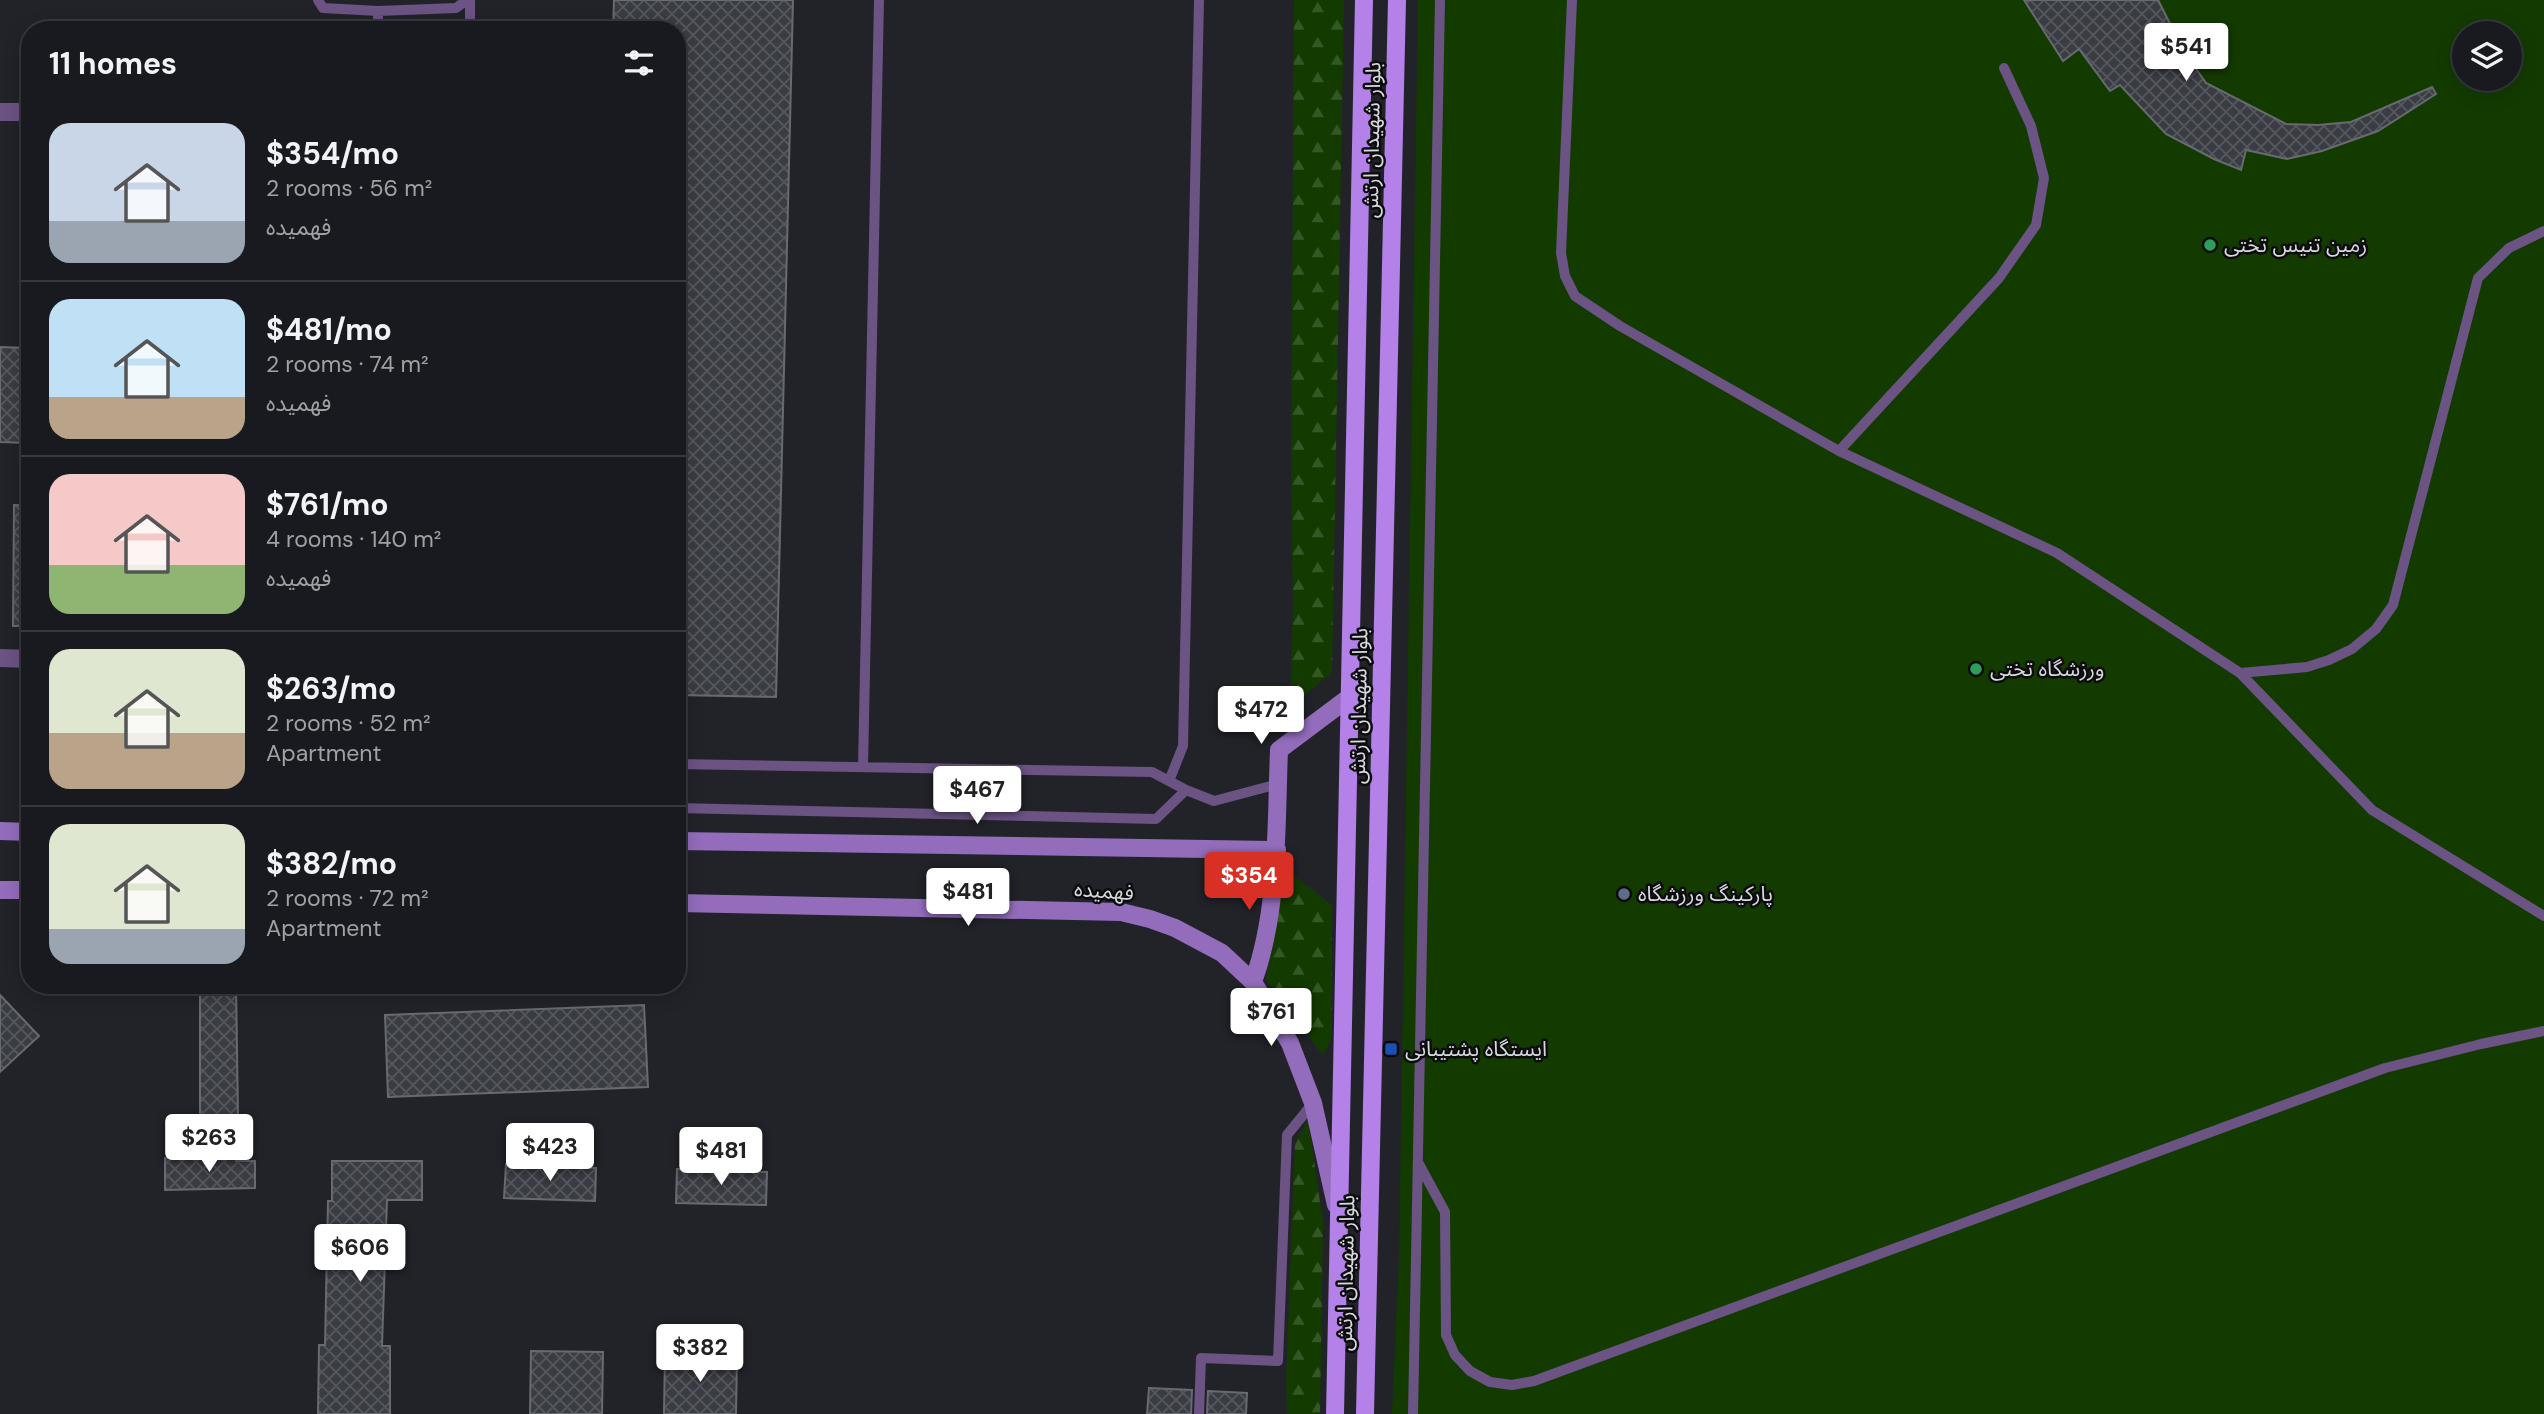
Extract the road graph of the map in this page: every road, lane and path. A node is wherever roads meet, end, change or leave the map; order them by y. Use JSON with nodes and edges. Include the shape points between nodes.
{"nodes":[{"id":1,"x":318,"y":0,"type":"edge"},
{"id":2,"x":469,"y":0,"type":"edge"},
{"id":3,"x":878,"y":0,"type":"edge"},
{"id":4,"x":1199,"y":0,"type":"edge"},
{"id":5,"x":1364,"y":0,"type":"edge"},
{"id":6,"x":1398,"y":0,"type":"edge"},
{"id":7,"x":1440,"y":0,"type":"edge"},
{"id":8,"x":1572,"y":0,"type":"edge"},
{"id":9,"x":378,"y":11,"type":"junction"},
{"id":10,"x":378,"y":21,"type":"edge"},
{"id":11,"x":470,"y":21,"type":"edge"},
{"id":12,"x":2004,"y":68,"type":"dead end"},
{"id":13,"x":0,"y":111,"type":"edge"},
{"id":14,"x":21,"y":112,"type":"edge"},
{"id":15,"x":2544,"y":231,"type":"edge"},
{"id":16,"x":1839,"y":451,"type":"junction"},
{"id":17,"x":0,"y":658,"type":"edge"},
{"id":18,"x":21,"y":659,"type":"edge"},
{"id":19,"x":2240,"y":673,"type":"junction"},
{"id":20,"x":1351,"y":695,"type":"junction"},
{"id":21,"x":686,"y":764,"type":"edge"},
{"id":22,"x":863,"y":767,"type":"junction"},
{"id":23,"x":1169,"y":781,"type":"junction"},
{"id":24,"x":1278,"y":783,"type":"junction"},
{"id":25,"x":1186,"y":790,"type":"junction"},
{"id":26,"x":686,"y":808,"type":"edge"},
{"id":27,"x":0,"y":831,"type":"edge"},
{"id":28,"x":21,"y":832,"type":"edge"},
{"id":29,"x":686,"y":841,"type":"edge"},
{"id":30,"x":1277,"y":850,"type":"junction"},
{"id":31,"x":0,"y":890,"type":"edge"},
{"id":32,"x":21,"y":890,"type":"edge"},
{"id":33,"x":686,"y":903,"type":"edge"},
{"id":34,"x":2544,"y":916,"type":"edge"},
{"id":35,"x":1253,"y":982,"type":"junction"},
{"id":36,"x":2544,"y":1031,"type":"edge"},
{"id":37,"x":1313,"y":1103,"type":"junction"},
{"id":38,"x":1418,"y":1161,"type":"junction"},
{"id":39,"x":1339,"y":1219,"type":"junction"},
{"id":40,"x":1199,"y":1414,"type":"edge"},
{"id":41,"x":1335,"y":1414,"type":"edge"},
{"id":42,"x":1365,"y":1414,"type":"edge"},
{"id":43,"x":1413,"y":1414,"type":"edge"}],
"edges":[{"from":1,"to":9,"type":"lane","via":[[323,8]]},
{"from":2,"to":9,"type":"lane","via":[[456,8]]},
{"from":2,"to":11,"type":"lane"},
{"from":3,"to":22,"type":"lane"},
{"from":4,"to":23,"type":"lane","via":[[1183,746]]},
{"from":5,"to":20,"type":"main road","name":"بلوار شهیدان ارتش"},
{"from":6,"to":42,"type":"main road","name":"بلوار شهیدان ارتش"},
{"from":7,"to":38,"type":"lane"},
{"from":8,"to":16,"type":"lane","via":[[1561,253],[1575,296]]},
{"from":9,"to":10,"type":"lane"},
{"from":12,"to":16,"type":"lane","via":[[2031,126],[2044,178],[2036,225],[1999,278]]},
{"from":13,"to":14,"type":"street"},
{"from":15,"to":19,"type":"lane","via":[[2509,248],[2478,278],[2393,605],[2376,629],[2329,660],[2307,667]]},
{"from":16,"to":19,"type":"lane","via":[[2057,553]]},
{"from":17,"to":18,"type":"street"},
{"from":19,"to":34,"type":"lane","via":[[2372,810]]},
{"from":20,"to":24,"type":"main road","via":[[1279,750]]},
{"from":20,"to":39,"type":"main road","name":"بلوار شهیدان ارتش"},
{"from":21,"to":22,"type":"lane"},
{"from":22,"to":23,"type":"lane","via":[[1152,772]]},
{"from":23,"to":25,"type":"lane"},
{"from":24,"to":25,"type":"lane","via":[[1214,801]]},
{"from":24,"to":30,"type":"main road"},
{"from":25,"to":26,"type":"lane","via":[[1156,819]]},
{"from":27,"to":28,"type":"main road"},
{"from":29,"to":30,"type":"main road","name":"فهمیده"},
{"from":30,"to":35,"type":"main road","via":[[1262,957]]},
{"from":31,"to":32,"type":"main road"},
{"from":33,"to":35,"type":"main road","name":"فهمیده","via":[[1121,912],[1175,928],[1222,953]]},
{"from":35,"to":37,"type":"main road","name":"فهمیده","via":[[1290,1042]]},
{"from":36,"to":38,"type":"lane","via":[[2385,1068],[1534,1381],[1512,1385],[1490,1382],[1470,1371],[1455,1355],[1446,1335],[1445,1212]]},
{"from":37,"to":39,"type":"main road","name":"فهمیده"},
{"from":37,"to":40,"type":"lane","via":[[1287,1135],[1278,1361],[1201,1357]]},
{"from":38,"to":43,"type":"lane"},
{"from":39,"to":41,"type":"main road","name":"بلوار شهیدان ارتش"}]}
